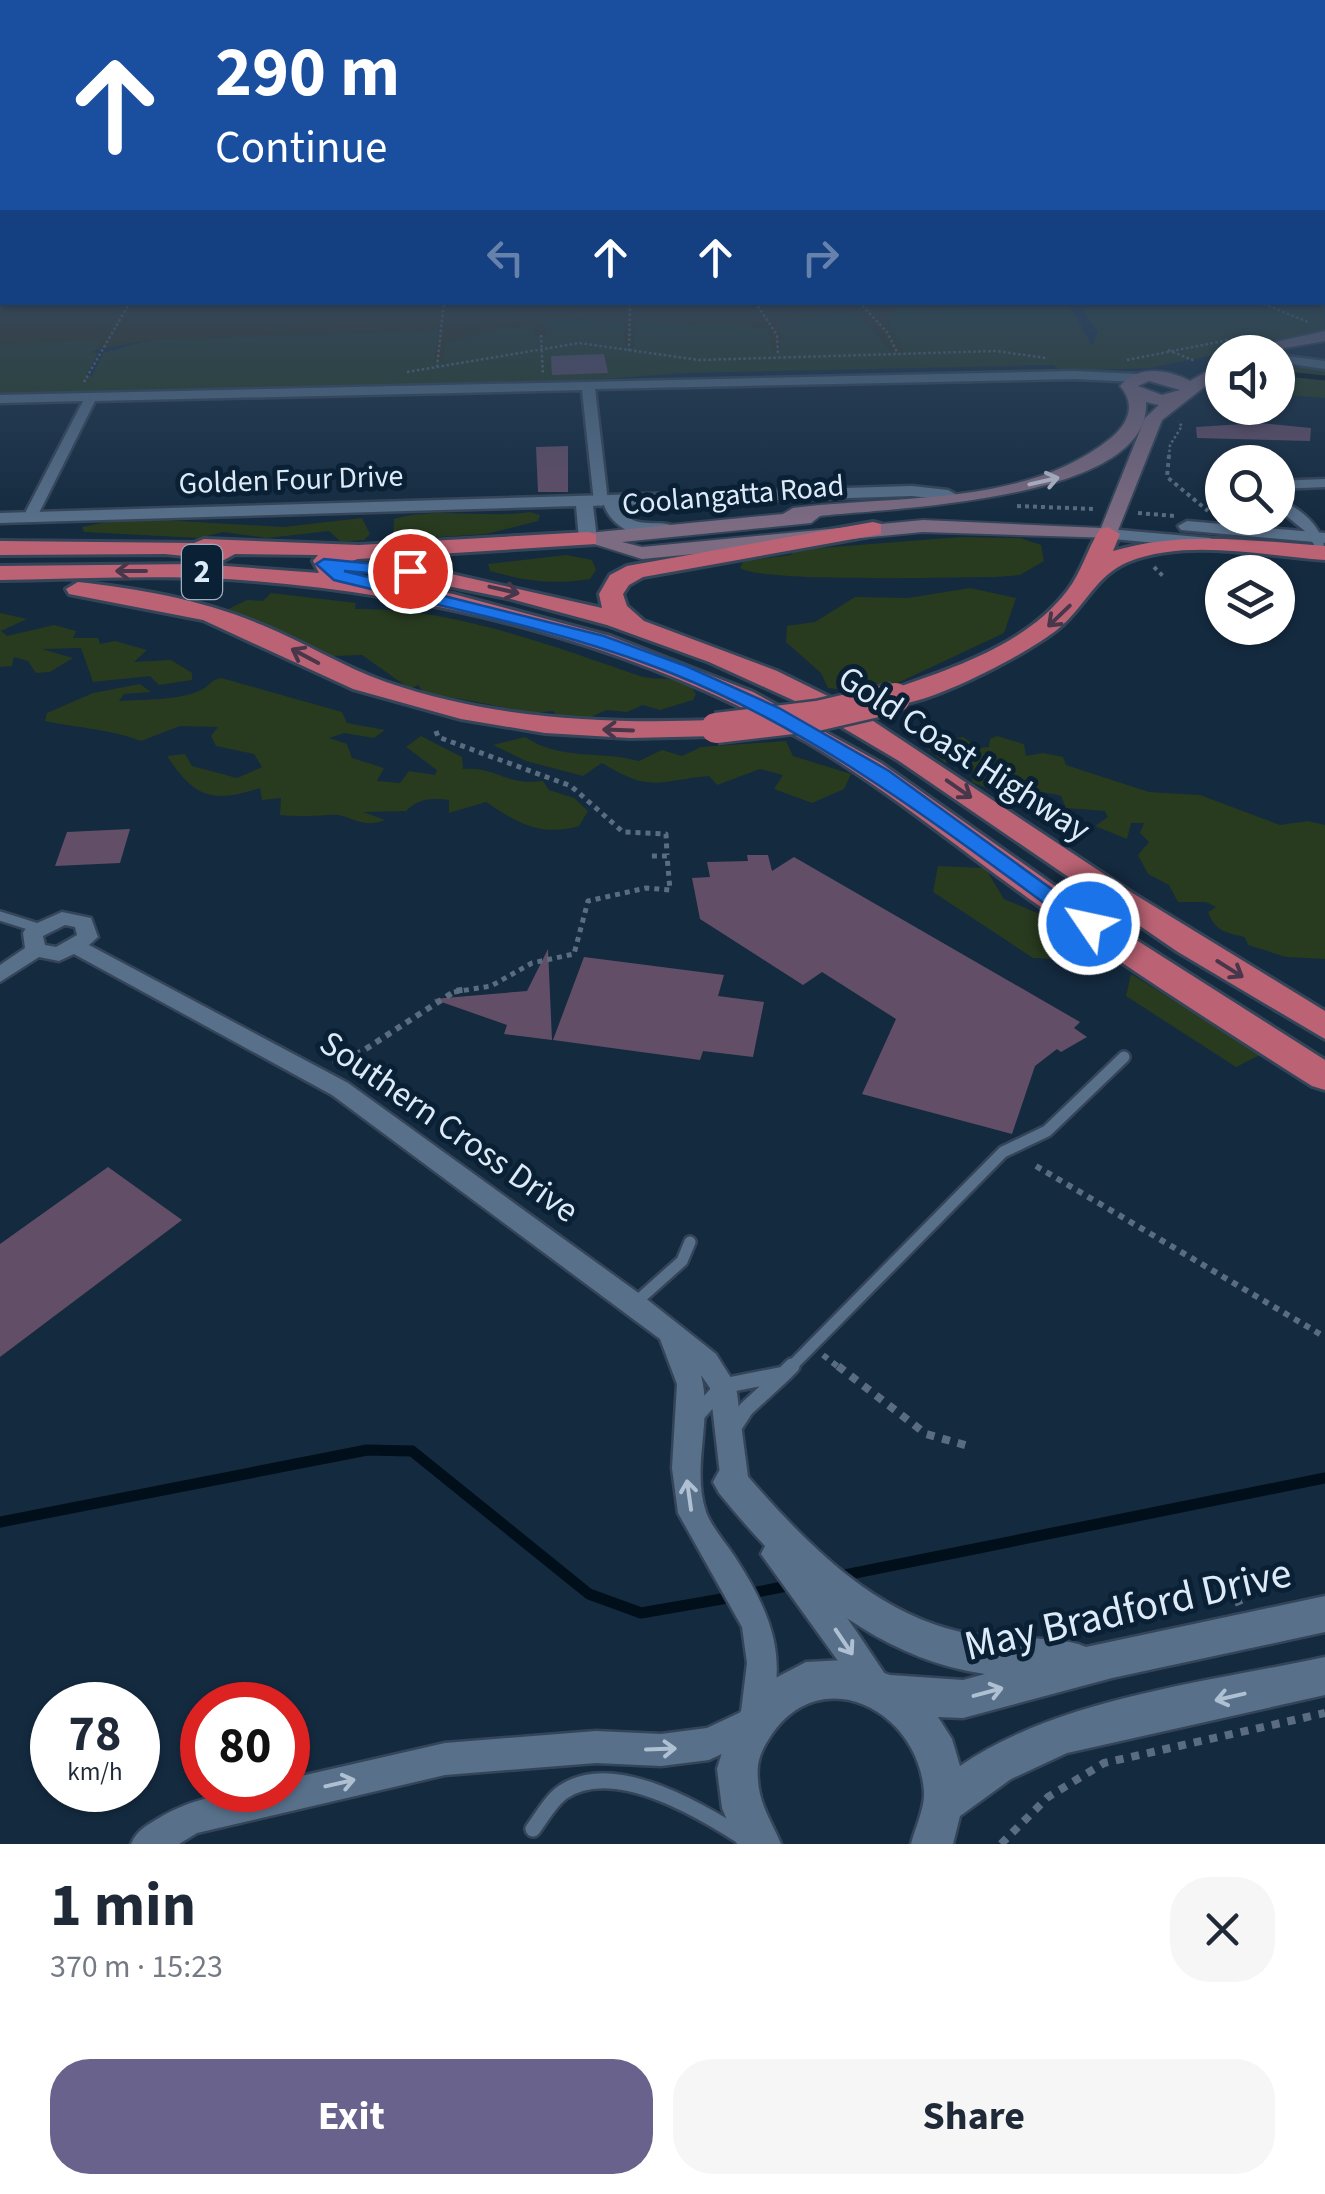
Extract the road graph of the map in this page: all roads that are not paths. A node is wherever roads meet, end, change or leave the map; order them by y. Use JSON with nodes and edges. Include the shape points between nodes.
{"nodes":[{"id":1,"x":1205,"y":363,"type":"edge"},
{"id":2,"x":1205,"y":374,"type":"edge"},
{"id":3,"x":1140,"y":385,"type":"junction"},
{"id":4,"x":588,"y":386,"type":"junction"},
{"id":5,"x":92,"y":397,"type":"junction"},
{"id":6,"x":0,"y":398,"type":"edge"},
{"id":7,"x":1183,"y":400,"type":"junction"},
{"id":8,"x":1325,"y":483,"type":"edge"},
{"id":9,"x":1295,"y":484,"type":"edge"},
{"id":10,"x":880,"y":492,"type":"junction"},
{"id":11,"x":948,"y":496,"type":"junction"},
{"id":12,"x":599,"y":502,"type":"junction"},
{"id":13,"x":858,"y":506,"type":"junction"},
{"id":14,"x":30,"y":517,"type":"junction"},
{"id":15,"x":0,"y":518,"type":"edge"},
{"id":16,"x":766,"y":518,"type":"junction"},
{"id":17,"x":1295,"y":519,"type":"edge"},
{"id":18,"x":1110,"y":526,"type":"junction"},
{"id":19,"x":672,"y":529,"type":"junction"},
{"id":20,"x":873,"y":529,"type":"junction"},
{"id":21,"x":588,"y":539,"type":"junction"},
{"id":22,"x":1323,"y":545,"type":"edge"},
{"id":23,"x":164,"y":547,"type":"junction"},
{"id":24,"x":0,"y":548,"type":"edge"},
{"id":25,"x":421,"y":549,"type":"junction"},
{"id":26,"x":325,"y":561,"type":"junction"},
{"id":27,"x":1098,"y":567,"type":"junction"},
{"id":28,"x":0,"y":573,"type":"edge"},
{"id":29,"x":0,"y":584,"type":"edge"},
{"id":30,"x":403,"y":592,"type":"junction"},
{"id":31,"x":635,"y":626,"type":"junction"},
{"id":32,"x":0,"y":916,"type":"edge"},
{"id":33,"x":38,"y":928,"type":"junction"},
{"id":34,"x":77,"y":948,"type":"junction"},
{"id":35,"x":35,"y":950,"type":"junction"},
{"id":36,"x":0,"y":975,"type":"edge"},
{"id":37,"x":1325,"y":1026,"type":"edge"},
{"id":38,"x":1124,"y":1057,"type":"dead end"},
{"id":39,"x":1325,"y":1077,"type":"edge"},
{"id":40,"x":690,"y":1242,"type":"dead end"},
{"id":41,"x":635,"y":1304,"type":"junction"},
{"id":42,"x":664,"y":1326,"type":"junction"},
{"id":43,"x":784,"y":1374,"type":"junction"},
{"id":44,"x":723,"y":1386,"type":"junction"},
{"id":45,"x":690,"y":1424,"type":"junction"},
{"id":46,"x":728,"y":1438,"type":"junction"},
{"id":47,"x":732,"y":1482,"type":"joint"},
{"id":48,"x":814,"y":1581,"type":"junction"},
{"id":49,"x":1325,"y":1614,"type":"edge"},
{"id":50,"x":1112,"y":1659,"type":"junction"},
{"id":51,"x":1325,"y":1676,"type":"edge"},
{"id":52,"x":884,"y":1691,"type":"junction"},
{"id":53,"x":752,"y":1722,"type":"junction"},
{"id":54,"x":946,"y":1802,"type":"junction"},
{"id":55,"x":533,"y":1829,"type":"dead end"},
{"id":56,"x":148,"y":1844,"type":"edge"},
{"id":57,"x":756,"y":1844,"type":"edge"},
{"id":58,"x":932,"y":1844,"type":"edge"}],
"edges":[{"from":1,"to":3,"type":"main road"},
{"from":2,"to":7,"type":"main road"},
{"from":3,"to":4,"type":"street","via":[[1054,376]]},
{"from":3,"to":7,"type":"main road"},
{"from":11,"to":3,"type":"main road","one_way":true,"via":[[1040,482],[1098,461],[1136,419]]},
{"from":4,"to":5,"type":"street"},
{"from":4,"to":12,"type":"street"},
{"from":5,"to":6,"type":"street"},
{"from":5,"to":14,"type":"street"},
{"from":7,"to":18,"type":"main road","via":[[1154,418]]},
{"from":8,"to":9,"type":"street"},
{"from":10,"to":11,"type":"street","name":"Golden Four Drive"},
{"from":10,"to":12,"type":"street","name":"Golden Four Drive"},
{"from":10,"to":13,"type":"lane"},
{"from":11,"to":13,"type":"main road"},
{"from":12,"to":14,"type":"street","name":"Golden Four Drive"},
{"from":12,"to":19,"type":"street","via":[[624,524]]},
{"from":12,"to":21,"type":"street"},
{"from":13,"to":16,"type":"main road"},
{"from":14,"to":15,"type":"street","name":"Golden Four Drive"},
{"from":16,"to":18,"type":"main road","name":"Coolangatta Road","via":[[931,511]]},
{"from":16,"to":19,"type":"main road","name":"Coolangatta Road"},
{"from":17,"to":22,"type":"street"},
{"from":18,"to":20,"type":"main road","name":"Coolangatta Road"},
{"from":18,"to":22,"type":"street","name":"Coolangatta Road"},
{"from":18,"to":27,"type":"highway"},
{"from":19,"to":21,"type":"main road","name":"Coolangatta Road"},
{"from":20,"to":21,"type":"main road","name":"Coolangatta Road","via":[[648,553]]},
{"from":20,"to":31,"type":"highway","via":[[636,571],[611,594],[615,609]]},
{"from":21,"to":25,"type":"highway"},
{"from":22,"to":27,"type":"highway","via":[[1166,546],[1132,550]]},
{"from":23,"to":24,"type":"highway","name":"Gold Coast Highway","number":"2"},
{"from":23,"to":25,"type":"highway"},
{"from":23,"to":26,"type":"highway","name":"Gold Coast Highway","number":"2"},
{"from":25,"to":26,"type":"highway"},
{"from":26,"to":30,"type":"highway","via":[[331,573]]},
{"from":26,"to":31,"type":"highway","name":"Gold Coast Highway","number":"2","one_way":true,"via":[[485,586]]},
{"from":27,"to":29,"type":"highway","one_way":true,"bridge":true,"via":[[1065,612],[1029,640],[950,678],[817,716],[716,728],[592,728],[471,714],[362,683],[258,632],[184,607],[92,590]]},
{"from":30,"to":28,"type":"highway","name":"Gold Coast Highway","number":"2","one_way":true,"via":[[224,572]]},
{"from":30,"to":39,"type":"highway","name":"Gold Coast Highway","number":"2","via":[[597,640],[798,726]]},
{"from":31,"to":37,"type":"highway","name":"Gold Coast Highway","number":"2","one_way":true,"via":[[816,700]]},
{"from":32,"to":33,"type":"lane"},
{"from":33,"to":34,"type":"street","via":[[62,918],[84,922],[88,937]]},
{"from":33,"to":35,"type":"street","via":[[30,940]]},
{"from":34,"to":35,"type":"street","via":[[59,954]]},
{"from":34,"to":41,"type":"street","name":"Southern Cross Drive","via":[[340,1089]]},
{"from":35,"to":36,"type":"street"},
{"from":38,"to":43,"type":"lane","via":[[1047,1132],[1003,1152]]},
{"from":40,"to":41,"type":"lane","via":[[682,1261]]},
{"from":41,"to":42,"type":"street","name":"Southern Cross Drive"},
{"from":42,"to":44,"type":"street","name":"Southern Cross Drive","via":[[707,1362]]},
{"from":42,"to":45,"type":"street","name":"Southern Cross Drive","via":[[693,1383]]},
{"from":43,"to":44,"type":"lane"},
{"from":43,"to":46,"type":"lane","via":[[746,1409]]},
{"from":44,"to":45,"type":"lane"},
{"from":44,"to":46,"type":"street"},
{"from":53,"to":45,"type":"street","name":"Southern Cross Drive","one_way":true,"via":[[766,1670],[752,1610],[692,1515],[686,1470]]},
{"from":46,"to":47,"type":"street"},
{"from":47,"to":48,"type":"street"},
{"from":48,"to":50,"type":"street","via":[[922,1640],[1028,1661]]},
{"from":48,"to":52,"type":"street","one_way":true},
{"from":49,"to":50,"type":"street","name":"May Bradford Drive"},
{"from":52,"to":50,"type":"street","name":"May Bradford Drive","one_way":true,"via":[[963,1699]]},
{"from":51,"to":54,"type":"street","one_way":true,"via":[[1064,1734],[996,1765]]},
{"from":52,"to":53,"type":"street","name":"May Bradford Drive","via":[[830,1677],[798,1683]]},
{"from":52,"to":54,"type":"street","via":[[919,1718],[938,1750]]},
{"from":56,"to":53,"type":"street","one_way":true,"via":[[191,1818],[445,1759],[596,1747],[661,1750],[709,1744]]},
{"from":53,"to":57,"type":"street","via":[[739,1754],[737,1788]]},
{"from":54,"to":58,"type":"street"},
{"from":55,"to":57,"type":"lane","via":[[564,1792],[590,1782],[644,1787]]}]}
